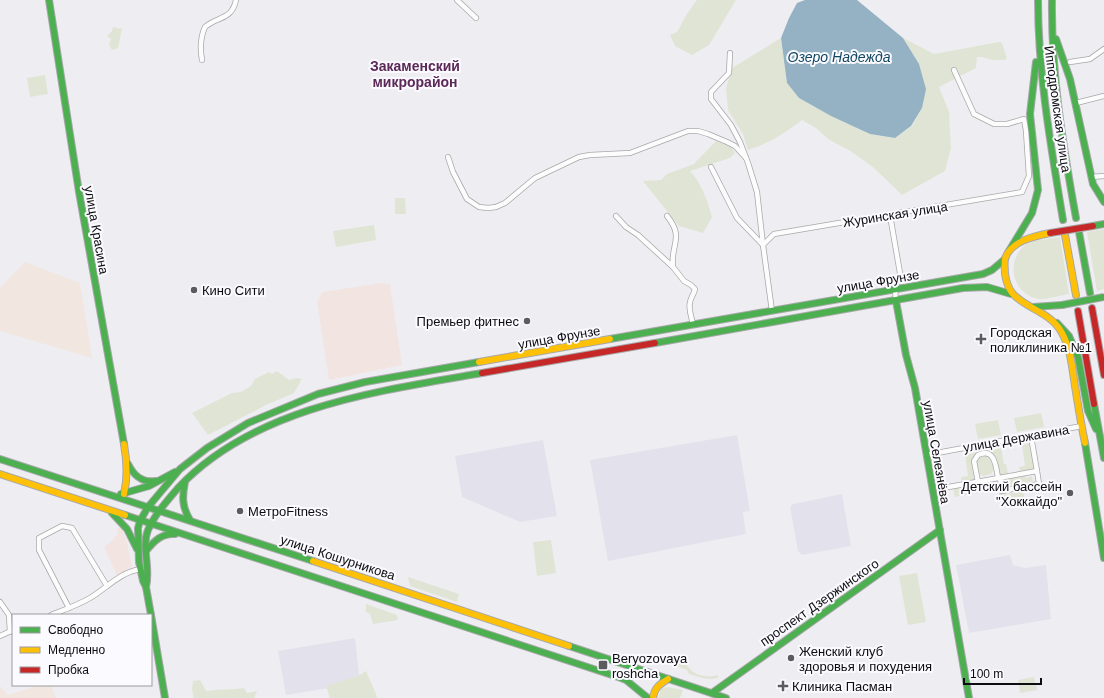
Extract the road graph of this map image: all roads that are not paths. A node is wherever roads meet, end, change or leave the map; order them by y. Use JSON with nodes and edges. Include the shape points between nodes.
{"nodes":[{"id":1,"x":49,"y":0,"type":"edge"},
{"id":2,"x":236,"y":0,"type":"edge"},
{"id":3,"x":457,"y":0,"type":"edge"},
{"id":4,"x":1038,"y":0,"type":"edge"},
{"id":5,"x":1052,"y":0,"type":"edge"},
{"id":6,"x":476,"y":18,"type":"dead end"},
{"id":7,"x":1052,"y":25,"type":"junction"},
{"id":8,"x":1038,"y":46,"type":"junction"},
{"id":9,"x":1104,"y":49,"type":"edge"},
{"id":10,"x":730,"y":53,"type":"dead end"},
{"id":11,"x":202,"y":60,"type":"dead end"},
{"id":12,"x":1070,"y":62,"type":"dead end"},
{"id":13,"x":954,"y":70,"type":"dead end"},
{"id":14,"x":1104,"y":96,"type":"edge"},
{"id":15,"x":1076,"y":102,"type":"junction"},
{"id":16,"x":448,"y":157,"type":"dead end"},
{"id":17,"x":746,"y":158,"type":"junction"},
{"id":18,"x":711,"y":167,"type":"dead end"},
{"id":19,"x":1104,"y":176,"type":"edge"},
{"id":20,"x":1091,"y":177,"type":"junction"},
{"id":21,"x":1104,"y":202,"type":"edge"},
{"id":22,"x":616,"y":216,"type":"dead end"},
{"id":23,"x":668,"y":216,"type":"dead end"},
{"id":24,"x":884,"y":216,"type":"junction"},
{"id":25,"x":1076,"y":218,"type":"dead end"},
{"id":26,"x":1063,"y":220,"type":"dead end"},
{"id":27,"x":1104,"y":224,"type":"edge"},
{"id":28,"x":1078,"y":232,"type":"dead end"},
{"id":29,"x":1065,"y":235,"type":"dead end"},
{"id":30,"x":763,"y":246,"type":"junction"},
{"id":31,"x":1009,"y":251,"type":"junction"},
{"id":32,"x":1005,"y":259,"type":"junction"},
{"id":33,"x":673,"y":267,"type":"junction"},
{"id":34,"x":894,"y":290,"type":"junction"},
{"id":35,"x":1090,"y":293,"type":"dead end"},
{"id":36,"x":1011,"y":294,"type":"junction"},
{"id":37,"x":1076,"y":295,"type":"dead end"},
{"id":38,"x":1104,"y":297,"type":"edge"},
{"id":39,"x":896,"y":300,"type":"junction"},
{"id":40,"x":1031,"y":306,"type":"junction"},
{"id":41,"x":1092,"y":308,"type":"dead end"},
{"id":42,"x":772,"y":311,"type":"junction"},
{"id":43,"x":1078,"y":311,"type":"dead end"},
{"id":44,"x":1057,"y":323,"type":"junction"},
{"id":45,"x":694,"y":325,"type":"junction"},
{"id":46,"x":555,"y":348,"type":"junction"},
{"id":47,"x":504,"y":357,"type":"junction"},
{"id":48,"x":558,"y":360,"type":"junction"},
{"id":49,"x":507,"y":368,"type":"junction"},
{"id":50,"x":1104,"y":375,"type":"edge"},
{"id":51,"x":1082,"y":426,"type":"junction"},
{"id":52,"x":1101,"y":441,"type":"junction"},
{"id":53,"x":1032,"y":442,"type":"dead end"},
{"id":54,"x":926,"y":455,"type":"junction"},
{"id":55,"x":1104,"y":458,"type":"edge"},
{"id":56,"x":0,"y":459,"type":"edge"},
{"id":57,"x":127,"y":463,"type":"junction"},
{"id":58,"x":180,"y":469,"type":"junction"},
{"id":59,"x":1037,"y":471,"type":"junction"},
{"id":60,"x":0,"y":474,"type":"edge"},
{"id":61,"x":999,"y":478,"type":"junction"},
{"id":62,"x":160,"y":480,"type":"junction"},
{"id":63,"x":185,"y":481,"type":"junction"},
{"id":64,"x":978,"y":482,"type":"junction"},
{"id":65,"x":943,"y":488,"type":"dead end"},
{"id":66,"x":124,"y":494,"type":"junction"},
{"id":67,"x":110,"y":495,"type":"junction"},
{"id":68,"x":148,"y":507,"type":"junction"},
{"id":69,"x":109,"y":511,"type":"junction"},
{"id":70,"x":160,"y":511,"type":"junction"},
{"id":71,"x":190,"y":520,"type":"junction"},
{"id":72,"x":140,"y":521,"type":"junction"},
{"id":73,"x":150,"y":524,"type":"junction"},
{"id":74,"x":940,"y":530,"type":"junction"},
{"id":75,"x":180,"y":534,"type":"junction"},
{"id":76,"x":146,"y":551,"type":"junction"},
{"id":77,"x":139,"y":554,"type":"junction"},
{"id":78,"x":1104,"y":558,"type":"edge"},
{"id":79,"x":141,"y":569,"type":"junction"},
{"id":80,"x":107,"y":586,"type":"junction"},
{"id":81,"x":146,"y":587,"type":"junction"},
{"id":82,"x":0,"y":602,"type":"edge"},
{"id":83,"x":69,"y":608,"type":"junction"},
{"id":84,"x":54,"y":614,"type":"edge"},
{"id":85,"x":151,"y":614,"type":"edge"},
{"id":86,"x":152,"y":621,"type":"edge"},
{"id":87,"x":12,"y":631,"type":"edge"},
{"id":88,"x":0,"y":636,"type":"edge"},
{"id":89,"x":668,"y":679,"type":"junction"},
{"id":90,"x":711,"y":695,"type":"edge"},
{"id":91,"x":165,"y":698,"type":"edge"},
{"id":92,"x":648,"y":698,"type":"edge"},
{"id":93,"x":653,"y":698,"type":"edge"},
{"id":94,"x":726,"y":698,"type":"edge"},
{"id":95,"x":969,"y":698,"type":"edge"}],
"edges":[{"from":1,"to":57,"type":"main road","name":"улица Красина","via":[[80,199]]},
{"from":2,"to":11,"type":"street","via":[[227,16],[205,27],[200,52]]},
{"from":3,"to":6,"type":"street"},
{"from":4,"to":8,"type":"main road","name":"Ипподромская улица"},
{"from":5,"to":7,"type":"main road","name":"Ипподромская улица"},
{"from":7,"to":15,"type":"main road"},
{"from":7,"to":25,"type":"main road","name":"Ипподромская улица","via":[[1056,93]]},
{"from":8,"to":26,"type":"main road","name":"Ипподромская улица","via":[[1048,133]]},
{"from":8,"to":31,"type":"main road","via":[[1030,114],[1038,190],[1032,213]]},
{"from":9,"to":12,"type":"street","via":[[1090,59]]},
{"from":10,"to":17,"type":"street","via":[[729,73],[711,92],[712,100],[731,125]]},
{"from":13,"to":24,"type":"street","name":"Журинская улица","via":[[974,114],[994,124],[1007,124],[1024,119],[1028,176],[1022,192]]},
{"from":14,"to":15,"type":"street"},
{"from":15,"to":20,"type":"main road"},
{"from":16,"to":17,"type":"street","via":[[467,199],[479,207],[488,208],[505,202],[535,178],[579,157],[590,154],[630,153],[688,132],[698,131],[727,142],[735,146]]},
{"from":17,"to":30,"type":"street","via":[[757,192]]},
{"from":18,"to":30,"type":"street","via":[[737,218]]},
{"from":19,"to":20,"type":"street"},
{"from":20,"to":21,"type":"main road"},
{"from":22,"to":33,"type":"street"},
{"from":23,"to":33,"type":"street","via":[[674,224],[676,233]]},
{"from":24,"to":30,"type":"street","name":"Журинская улица","via":[[774,234]]},
{"from":24,"to":34,"type":"street","name":"улица Селезнёва","via":[[891,221],[900,273]]},
{"from":27,"to":31,"type":"main road","bridge":true,"via":[[1037,235]]},
{"from":28,"to":35,"type":"main road"},
{"from":29,"to":37,"type":"main road"},
{"from":30,"to":42,"type":"street"},
{"from":31,"to":32,"type":"main road"},
{"from":32,"to":34,"type":"main road","name":"улица Фрунзе","via":[[983,274]]},
{"from":32,"to":36,"type":"main road","via":[[1006,280]]},
{"from":33,"to":45,"type":"street","via":[[684,282],[695,289],[690,301]]},
{"from":34,"to":39,"type":"street","name":"улица Селезнёва"},
{"from":34,"to":42,"type":"main road","name":"улица Фрунзе"},
{"from":36,"to":39,"type":"main road","name":"улица Фрунзе","via":[[982,286]]},
{"from":36,"to":40,"type":"main road","name":"улица Фрунзе"},
{"from":38,"to":40,"type":"main road","bridge":true,"via":[[1042,307]]},
{"from":39,"to":48,"type":"main road","name":"улица Фрунзе"},
{"from":39,"to":54,"type":"main road","name":"улица Селезнёва"},
{"from":40,"to":44,"type":"main road","name":"улица Фрунзе"},
{"from":41,"to":50,"type":"main road"},
{"from":42,"to":45,"type":"main road","name":"улица Фрунзе"},
{"from":43,"to":52,"type":"main road"},
{"from":44,"to":51,"type":"main road","via":[[1066,344]]},
{"from":44,"to":52,"type":"main road","name":"улица Фрунзе","via":[[1069,336],[1078,358],[1088,411]]},
{"from":45,"to":46,"type":"main road","name":"улица Фрунзе"},
{"from":46,"to":47,"type":"main road","name":"улица Фрунзе"},
{"from":46,"to":48,"type":"main road"},
{"from":47,"to":49,"type":"main road"},
{"from":47,"to":58,"type":"main road","name":"улица Фрунзе","via":[[365,382],[318,394],[248,423],[207,448]]},
{"from":48,"to":49,"type":"main road","name":"улица Фрунзе"},
{"from":49,"to":63,"type":"main road","name":"улица Фрунзе","via":[[368,394],[321,406],[254,433],[224,451]]},
{"from":51,"to":54,"type":"street","name":"улица Державина"},
{"from":51,"to":78,"type":"main road"},
{"from":52,"to":55,"type":"main road"},
{"from":53,"to":59,"type":"street"},
{"from":54,"to":74,"type":"main road","name":"улица Селезнёва"},
{"from":56,"to":67,"type":"main road","name":"улица Кошурникова"},
{"from":57,"to":62,"type":"main road","name":"улица Красина","via":[[137,478],[146,482]]},
{"from":57,"to":66,"type":"main road","name":"улица Красина"},
{"from":58,"to":62,"type":"main road"},
{"from":58,"to":68,"type":"main road","name":"улица Фрунзе"},
{"from":59,"to":61,"type":"street"},
{"from":59,"to":61,"type":"street","via":[[1039,484],[1002,491]]},
{"from":60,"to":69,"type":"main road","name":"улица Кошурникова"},
{"from":61,"to":64,"type":"street"},
{"from":61,"to":64,"type":"street","via":[[994,458],[984,453],[978,455],[974,461]]},
{"from":62,"to":66,"type":"main road"},
{"from":63,"to":70,"type":"main road","name":"улица Фрунзе"},
{"from":63,"to":71,"type":"main road","via":[[181,502],[184,513]]},
{"from":64,"to":65,"type":"street"},
{"from":66,"to":67,"type":"main road"},
{"from":67,"to":68,"type":"main road","name":"улица Кошурникова"},
{"from":68,"to":70,"type":"main road","name":"улица Кошурникова"},
{"from":68,"to":72,"type":"main road","name":"улица Фрунзе"},
{"from":69,"to":72,"type":"main road","name":"улица Кошурникова"},
{"from":69,"to":77,"type":"main road","via":[[122,521],[130,532]]},
{"from":70,"to":71,"type":"main road","name":"улица Кошурникова"},
{"from":70,"to":73,"type":"main road","name":"улица Фрунзе"},
{"from":71,"to":89,"type":"main road","name":"улица Кошурникова"},
{"from":72,"to":73,"type":"main road","name":"улица Кошурникова"},
{"from":72,"to":77,"type":"main road"},
{"from":73,"to":75,"type":"main road","name":"улица Кошурникова"},
{"from":73,"to":76,"type":"main road","via":[[146,534]]},
{"from":74,"to":90,"type":"main road","name":"проспект Дзержинского"},
{"from":74,"to":95,"type":"main road","name":"улица Селезнёва"},
{"from":75,"to":76,"type":"main road","via":[[170,533],[159,537]]},
{"from":75,"to":92,"type":"main road","name":"улица Кошурникова","via":[[621,678]]},
{"from":76,"to":81,"type":"main road","via":[[149,580]]},
{"from":77,"to":79,"type":"main road"},
{"from":79,"to":80,"type":"street","via":[[128,572]]},
{"from":79,"to":81,"type":"main road"},
{"from":80,"to":83,"type":"street","via":[[80,604]]},
{"from":80,"to":83,"type":"street","via":[[72,528],[62,526],[39,538],[39,550]]},
{"from":81,"to":85,"type":"main road"},
{"from":82,"to":87,"type":"street","via":[[8,615]]},
{"from":83,"to":84,"type":"street"},
{"from":86,"to":91,"type":"main road"},
{"from":87,"to":88,"type":"street"},
{"from":89,"to":90,"type":"main road","name":"улица Кошурникова"},
{"from":89,"to":93,"type":"main road","via":[[654,689]]},
{"from":90,"to":94,"type":"main road"}]}
